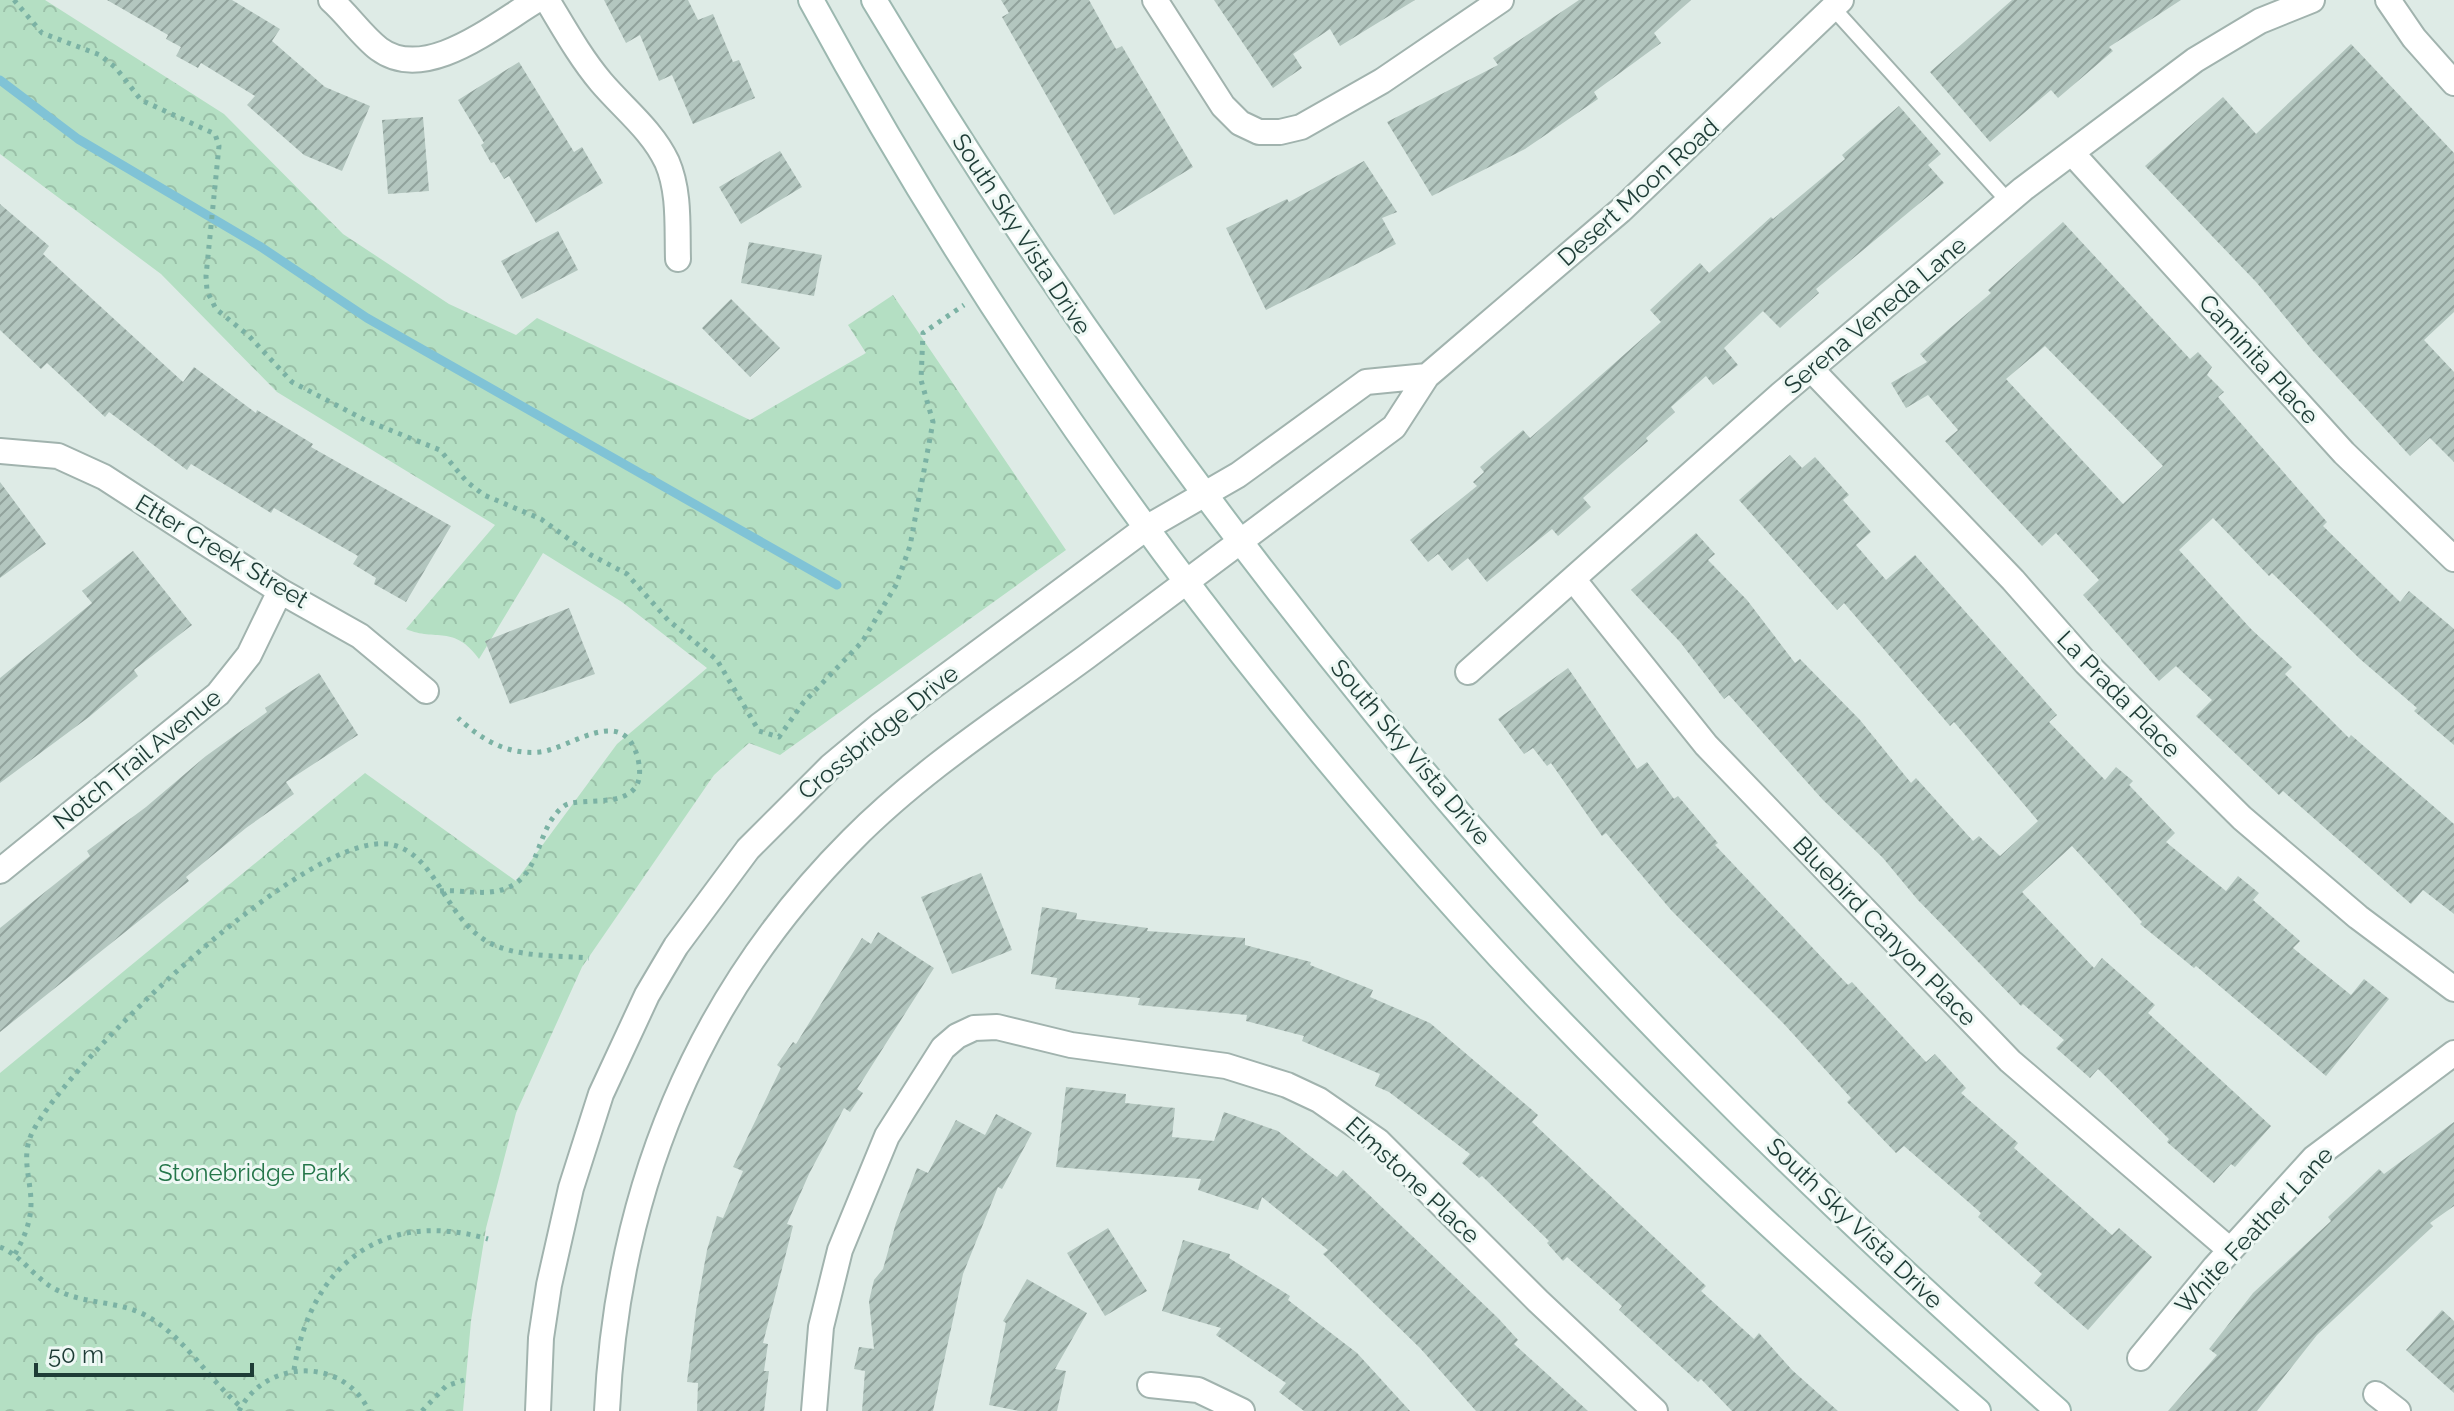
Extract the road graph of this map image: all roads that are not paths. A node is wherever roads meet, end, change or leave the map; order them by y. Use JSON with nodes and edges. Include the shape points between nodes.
{"nodes":[{"id":1,"x":331,"y":0,"type":"edge"},
{"id":2,"x":537,"y":0,"type":"edge"},
{"id":3,"x":547,"y":0,"type":"edge"},
{"id":4,"x":811,"y":0,"type":"edge"},
{"id":5,"x":874,"y":0,"type":"edge"},
{"id":6,"x":1155,"y":0,"type":"edge"},
{"id":7,"x":1501,"y":0,"type":"edge"},
{"id":8,"x":2312,"y":0,"type":"edge"},
{"id":9,"x":2388,"y":0,"type":"edge"},
{"id":10,"x":1833,"y":3,"type":"edge"},
{"id":11,"x":2454,"y":83,"type":"edge"},
{"id":12,"x":2072,"y":153,"type":"junction"},
{"id":13,"x":2008,"y":201,"type":"junction"},
{"id":14,"x":678,"y":259,"type":"dead end"},
{"id":15,"x":1811,"y":369,"type":"junction"},
{"id":16,"x":1427,"y":376,"type":"junction"},
{"id":17,"x":0,"y":451,"type":"edge"},
{"id":18,"x":1205,"y":496,"type":"junction"},
{"id":19,"x":1146,"y":528,"type":"junction"},
{"id":20,"x":1239,"y":541,"type":"junction"},
{"id":21,"x":2454,"y":559,"type":"edge"},
{"id":22,"x":1573,"y":579,"type":"junction"},
{"id":23,"x":1187,"y":580,"type":"junction"},
{"id":24,"x":280,"y":591,"type":"junction"},
{"id":25,"x":1468,"y":672,"type":"dead end"},
{"id":26,"x":426,"y":691,"type":"dead end"},
{"id":27,"x":0,"y":871,"type":"edge"},
{"id":28,"x":2454,"y":989,"type":"edge"},
{"id":29,"x":2454,"y":1053,"type":"edge"},
{"id":30,"x":2230,"y":1250,"type":"junction"},
{"id":31,"x":2140,"y":1358,"type":"dead end"},
{"id":32,"x":1150,"y":1385,"type":"dead end"},
{"id":33,"x":2376,"y":1394,"type":"dead end"},
{"id":34,"x":538,"y":1411,"type":"edge"},
{"id":35,"x":607,"y":1411,"type":"edge"},
{"id":36,"x":814,"y":1411,"type":"edge"},
{"id":37,"x":1242,"y":1411,"type":"edge"},
{"id":38,"x":1655,"y":1411,"type":"edge"},
{"id":39,"x":1978,"y":1411,"type":"edge"},
{"id":40,"x":2058,"y":1411,"type":"edge"},
{"id":41,"x":2398,"y":1411,"type":"edge"}],
"edges":[{"from":1,"to":2,"type":"street","via":[[379,49],[419,62],[449,52]]},
{"from":3,"to":14,"type":"street","via":[[601,82],[659,147],[675,190]]},
{"from":4,"to":19,"type":"street","via":[[986,292]]},
{"from":5,"to":18,"type":"street","name":"South Sky Vista Drive","via":[[1070,309]]},
{"from":6,"to":7,"type":"street","via":[[1223,106],[1259,132],[1301,127],[1429,52]]},
{"from":8,"to":12,"type":"street","name":"Serena Veneda Lane","via":[[2260,21],[2195,60]]},
{"from":9,"to":11,"type":"street"},
{"from":10,"to":13,"type":"lane"},
{"from":10,"to":16,"type":"street","name":"Desert Moon Road","via":[[1620,211]]},
{"from":12,"to":13,"type":"street","name":"Serena Veneda Lane"},
{"from":12,"to":21,"type":"street","name":"Caminita Place","via":[[2344,453]]},
{"from":13,"to":15,"type":"street","name":"Serena Veneda Lane"},
{"from":15,"to":22,"type":"street","name":"Serena Veneda Lane"},
{"from":15,"to":28,"type":"street","name":"La Prada Place","via":[[2086,663],[2242,818],[2358,917]]},
{"from":16,"to":18,"type":"street","via":[[1366,382]]},
{"from":16,"to":20,"type":"street","name":"Desert Moon Road","via":[[1394,427]]},
{"from":17,"to":24,"type":"street","name":"Etter Creek Street","via":[[33,451],[82,465]]},
{"from":18,"to":19,"type":"street","name":"Crossbridge Drive"},
{"from":18,"to":20,"type":"street","name":"South Sky Vista Drive"},
{"from":19,"to":23,"type":"street"},
{"from":19,"to":34,"type":"street","name":"Crossbridge Drive","via":[[831,766],[748,849],[676,946],[623,1044],[585,1137],[549,1285]]},
{"from":20,"to":23,"type":"street"},
{"from":20,"to":40,"type":"street","name":"South Sky Vista Drive","via":[[1378,717],[1598,966],[1816,1188]]},
{"from":22,"to":25,"type":"street","name":"Serena Veneda Lane"},
{"from":22,"to":30,"type":"street","name":"Bluebird Canyon Place","via":[[1706,745],[1989,1040]]},
{"from":23,"to":35,"type":"street","via":[[889,806],[814,880],[752,963],[679,1089],[645,1179],[614,1314]]},
{"from":23,"to":39,"type":"street","via":[[1379,821],[1543,1003],[1726,1183]]},
{"from":24,"to":26,"type":"street","name":"Etter Creek Street","via":[[360,636]]},
{"from":24,"to":27,"type":"street","name":"Notch Trail Avenue","via":[[249,655],[218,694]]},
{"from":29,"to":30,"type":"street","name":"White Feather Lane","via":[[2314,1158]]},
{"from":30,"to":31,"type":"street","name":"White Feather Lane"},
{"from":32,"to":37,"type":"street","via":[[1198,1390]]},
{"from":33,"to":41,"type":"street"},
{"from":36,"to":38,"type":"street","name":"Elmstone Place","via":[[821,1327],[840,1250],[871,1169],[943,1048],[974,1028],[997,1027],[1071,1045],[1226,1066],[1319,1100],[1378,1141]]}]}
